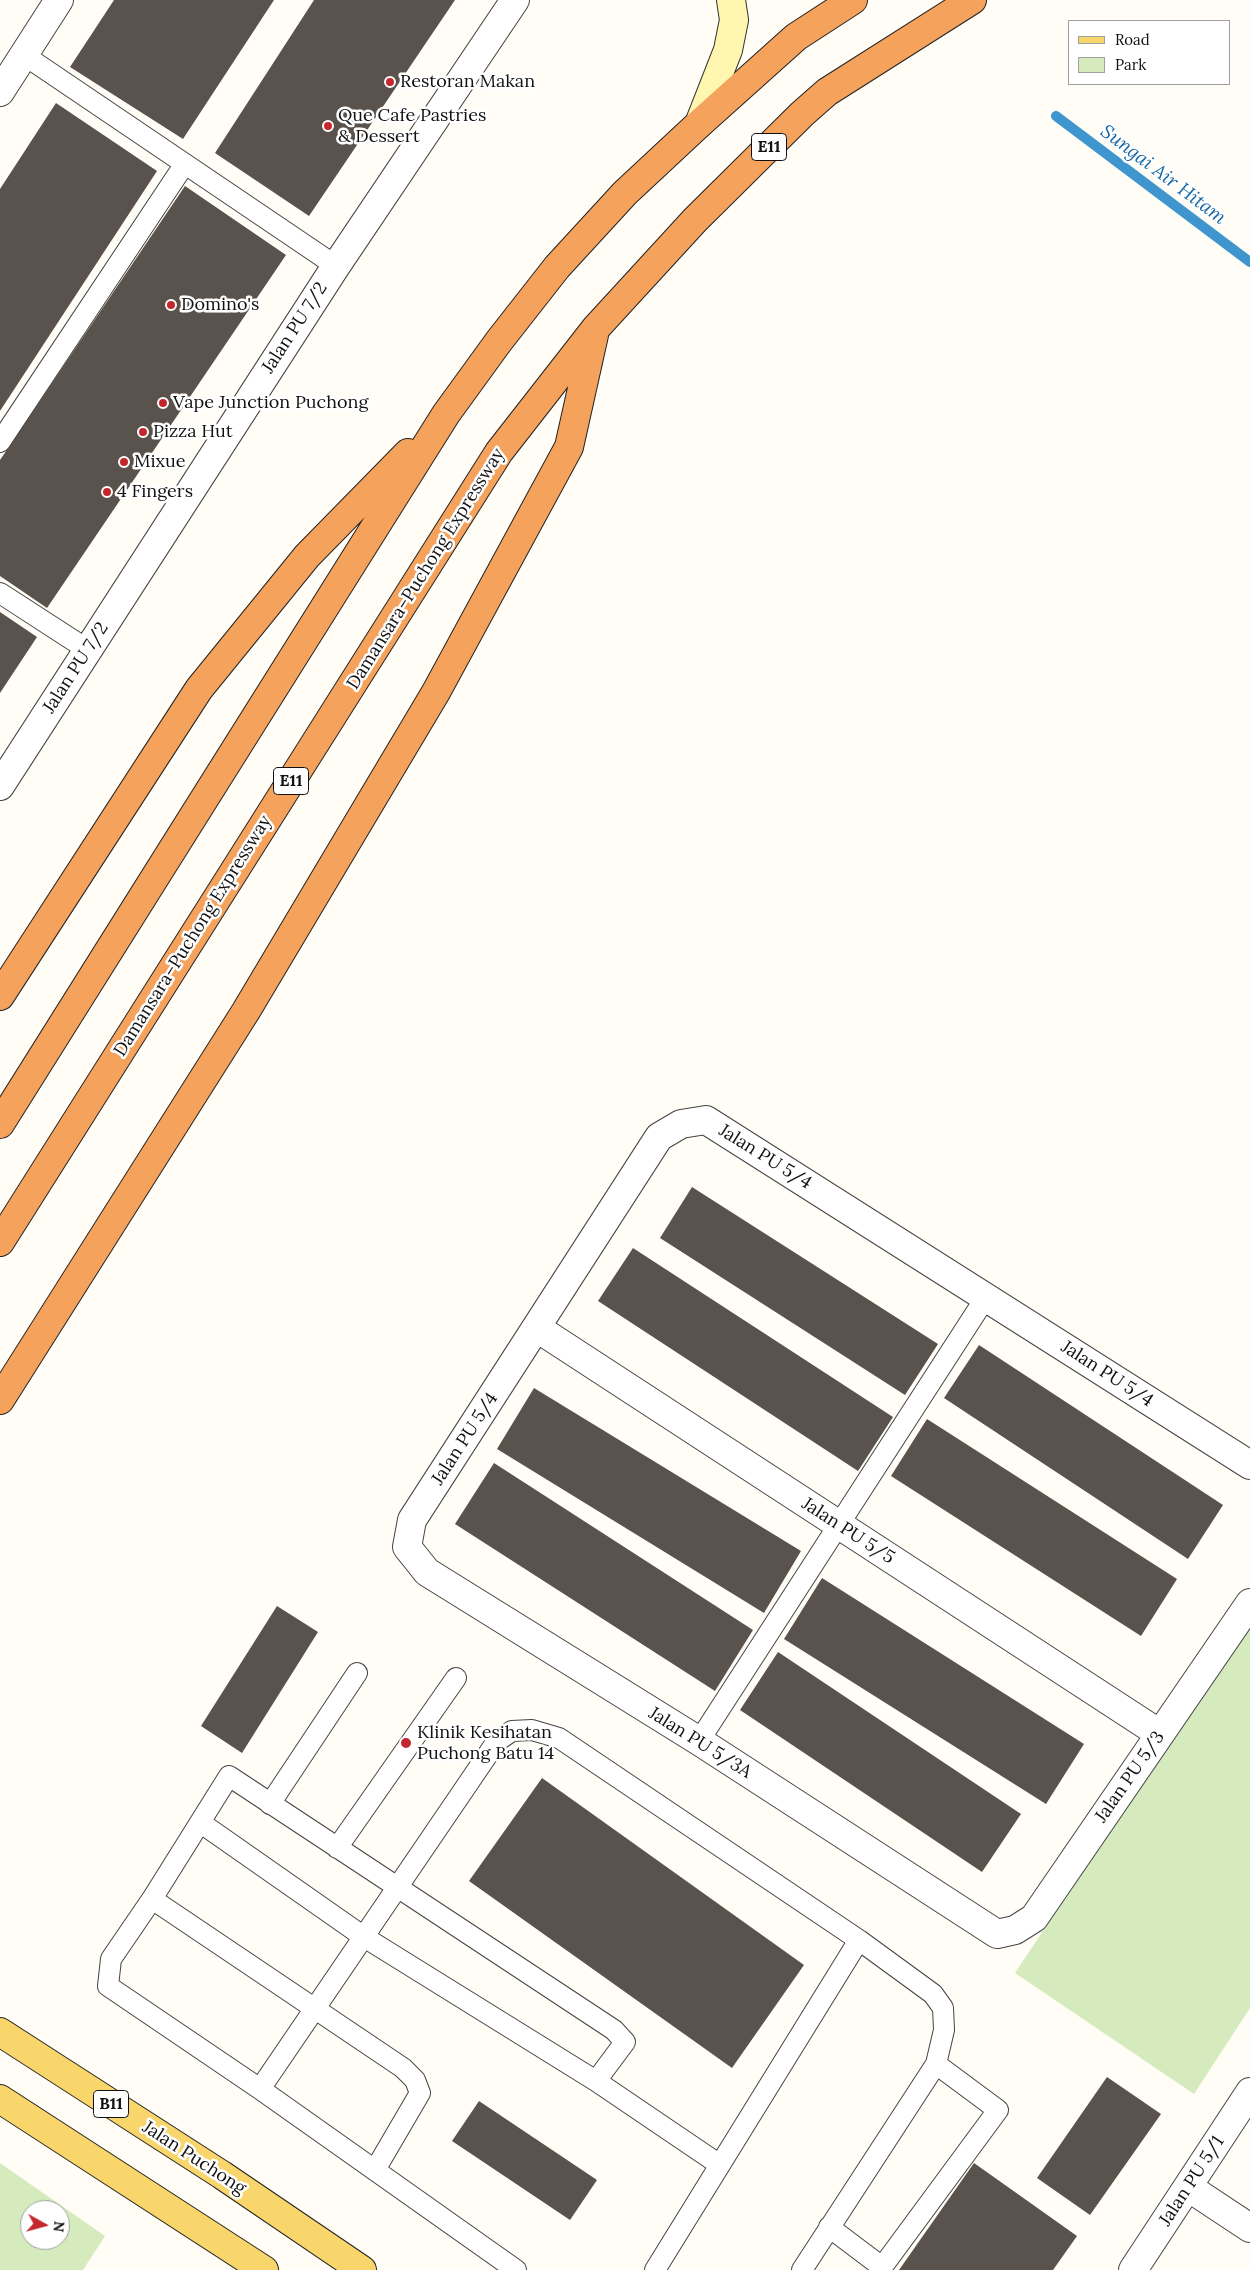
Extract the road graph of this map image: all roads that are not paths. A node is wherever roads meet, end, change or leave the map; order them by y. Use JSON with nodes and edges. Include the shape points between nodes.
{"nodes":[{"id":1,"x":515,"y":0,"type":"edge"},
{"id":2,"x":731,"y":0,"type":"edge"},
{"id":3,"x":852,"y":0,"type":"edge"},
{"id":4,"x":972,"y":0,"type":"edge"},
{"id":5,"x":52,"y":2,"type":"edge"},
{"id":6,"x":24,"y":55,"type":"junction"},
{"id":7,"x":0,"y":92,"type":"edge"},
{"id":8,"x":698,"y":124,"type":"junction"},
{"id":9,"x":184,"y":165,"type":"junction"},
{"id":10,"x":336,"y":266,"type":"junction"},
{"id":11,"x":595,"y":329,"type":"junction"},
{"id":12,"x":446,"y":414,"type":"junction"},
{"id":13,"x":0,"y":442,"type":"edge"},
{"id":14,"x":0,"y":592,"type":"edge"},
{"id":15,"x":88,"y":650,"type":"junction"},
{"id":16,"x":0,"y":786,"type":"edge"},
{"id":17,"x":0,"y":996,"type":"edge"},
{"id":18,"x":0,"y":1124,"type":"edge"},
{"id":19,"x":0,"y":1242,"type":"edge"},
{"id":20,"x":986,"y":1297,"type":"junction"},
{"id":21,"x":536,"y":1328,"type":"junction"},
{"id":22,"x":0,"y":1400,"type":"edge"},
{"id":23,"x":1250,"y":1465,"type":"edge"},
{"id":24,"x":839,"y":1525,"type":"junction"},
{"id":25,"x":407,"y":1547,"type":"joint"},
{"id":26,"x":1250,"y":1602,"type":"edge"},
{"id":27,"x":357,"y":1673,"type":"dead end"},
{"id":28,"x":456,"y":1678,"type":"dead end"},
{"id":29,"x":1160,"y":1734,"type":"junction"},
{"id":30,"x":699,"y":1741,"type":"junction"},
{"id":31,"x":270,"y":1804,"type":"junction"},
{"id":32,"x":201,"y":1823,"type":"junction"},
{"id":33,"x":336,"y":1848,"type":"junction"},
{"id":34,"x":398,"y":1887,"type":"junction"},
{"id":35,"x":152,"y":1899,"type":"junction"},
{"id":36,"x":997,"y":1934,"type":"joint"},
{"id":37,"x":364,"y":1937,"type":"junction"},
{"id":38,"x":859,"y":1940,"type":"junction"},
{"id":39,"x":314,"y":2008,"type":"junction"},
{"id":40,"x":0,"y":2032,"type":"edge"},
{"id":41,"x":936,"y":2064,"type":"junction"},
{"id":42,"x":596,"y":2081,"type":"junction"},
{"id":43,"x":260,"y":2089,"type":"junction"},
{"id":44,"x":1250,"y":2092,"type":"edge"},
{"id":45,"x":0,"y":2100,"type":"edge"},
{"id":46,"x":720,"y":2165,"type":"junction"},
{"id":47,"x":375,"y":2170,"type":"junction"},
{"id":48,"x":1188,"y":2187,"type":"junction"},
{"id":49,"x":829,"y":2227,"type":"junction"},
{"id":50,"x":1250,"y":2228,"type":"edge"},
{"id":51,"x":881,"y":2268,"type":"edge"},
{"id":52,"x":264,"y":2270,"type":"edge"},
{"id":53,"x":362,"y":2270,"type":"edge"},
{"id":54,"x":516,"y":2270,"type":"edge"},
{"id":55,"x":655,"y":2270,"type":"edge"},
{"id":56,"x":802,"y":2270,"type":"edge"},
{"id":57,"x":1132,"y":2270,"type":"edge"}],
"edges":[{"from":1,"to":10,"type":"street","name":"Jalan PU 7/2"},
{"from":2,"to":8,"type":"street","via":[[734,20],[728,50]]},
{"from":3,"to":8,"type":"highway","via":[[796,37]]},
{"from":4,"to":11,"type":"highway","name":"Damansara–Puchong Expressway","number":"E11","via":[[827,92],[695,220]]},
{"from":5,"to":6,"type":"street"},
{"from":6,"to":7,"type":"street"},
{"from":6,"to":9,"type":"lane"},
{"from":8,"to":12,"type":"highway","via":[[625,194],[557,268],[498,341]]},
{"from":9,"to":10,"type":"lane"},
{"from":9,"to":13,"type":"lane"},
{"from":10,"to":15,"type":"street","name":"Jalan PU 7/2"},
{"from":11,"to":19,"type":"highway","name":"Damansara–Puchong Expressway","number":"E11","via":[[498,452]]},
{"from":11,"to":22,"type":"highway","via":[[569,447],[436,692],[246,1010]]},
{"from":12,"to":17,"type":"highway","via":[[307,556],[199,689]]},
{"from":12,"to":18,"type":"highway"},
{"from":14,"to":15,"type":"lane"},
{"from":15,"to":16,"type":"street","name":"Jalan PU 7/2"},
{"from":20,"to":21,"type":"street","name":"Jalan PU 5/4","via":[[706,1120],[681,1124],[659,1137]]},
{"from":20,"to":23,"type":"street","name":"Jalan PU 5/4"},
{"from":20,"to":24,"type":"lane"},
{"from":21,"to":24,"type":"street","name":"Jalan PU 5/5"},
{"from":21,"to":25,"type":"street","name":"Jalan PU 5/4","via":[[412,1520]]},
{"from":24,"to":29,"type":"street","name":"Jalan PU 5/5"},
{"from":24,"to":30,"type":"lane"},
{"from":25,"to":30,"type":"street","name":"Jalan PU 5/3A","via":[[427,1572]]},
{"from":26,"to":29,"type":"street","name":"Jalan PU 5/3"},
{"from":27,"to":31,"type":"lane"},
{"from":28,"to":33,"type":"lane"},
{"from":29,"to":36,"type":"street","name":"Jalan PU 5/3","via":[[1034,1918],[1015,1930]]},
{"from":30,"to":36,"type":"street","name":"Jalan PU 5/3A"},
{"from":31,"to":32,"type":"lane","via":[[229,1776]]},
{"from":31,"to":33,"type":"lane"},
{"from":32,"to":35,"type":"lane"},
{"from":32,"to":37,"type":"lane"},
{"from":33,"to":34,"type":"lane"},
{"from":34,"to":37,"type":"lane"},
{"from":34,"to":38,"type":"lane","via":[[497,1742],[512,1732],[532,1730],[559,1738]]},
{"from":34,"to":42,"type":"lane","via":[[619,2036],[625,2042]]},
{"from":35,"to":39,"type":"lane"},
{"from":35,"to":43,"type":"lane","via":[[111,1959],[108,1986]]},
{"from":37,"to":39,"type":"lane"},
{"from":37,"to":42,"type":"lane"},
{"from":38,"to":41,"type":"lane","via":[[932,1994],[943,2008],[944,2030]]},
{"from":38,"to":46,"type":"lane"},
{"from":39,"to":43,"type":"lane"},
{"from":39,"to":47,"type":"lane","via":[[403,2068],[415,2080],[420,2093]]},
{"from":40,"to":53,"type":"main road","name":"Jalan Puchong","number":"B11"},
{"from":41,"to":49,"type":"lane"},
{"from":41,"to":51,"type":"lane","via":[[998,2110]]},
{"from":42,"to":46,"type":"lane"},
{"from":43,"to":47,"type":"lane"},
{"from":44,"to":48,"type":"street","name":"Jalan PU 5/1"},
{"from":45,"to":52,"type":"main road"},
{"from":46,"to":55,"type":"lane"},
{"from":47,"to":54,"type":"lane"},
{"from":48,"to":50,"type":"street"},
{"from":48,"to":57,"type":"street","name":"Jalan PU 5/1"},
{"from":49,"to":51,"type":"lane"},
{"from":49,"to":56,"type":"lane"}]}
